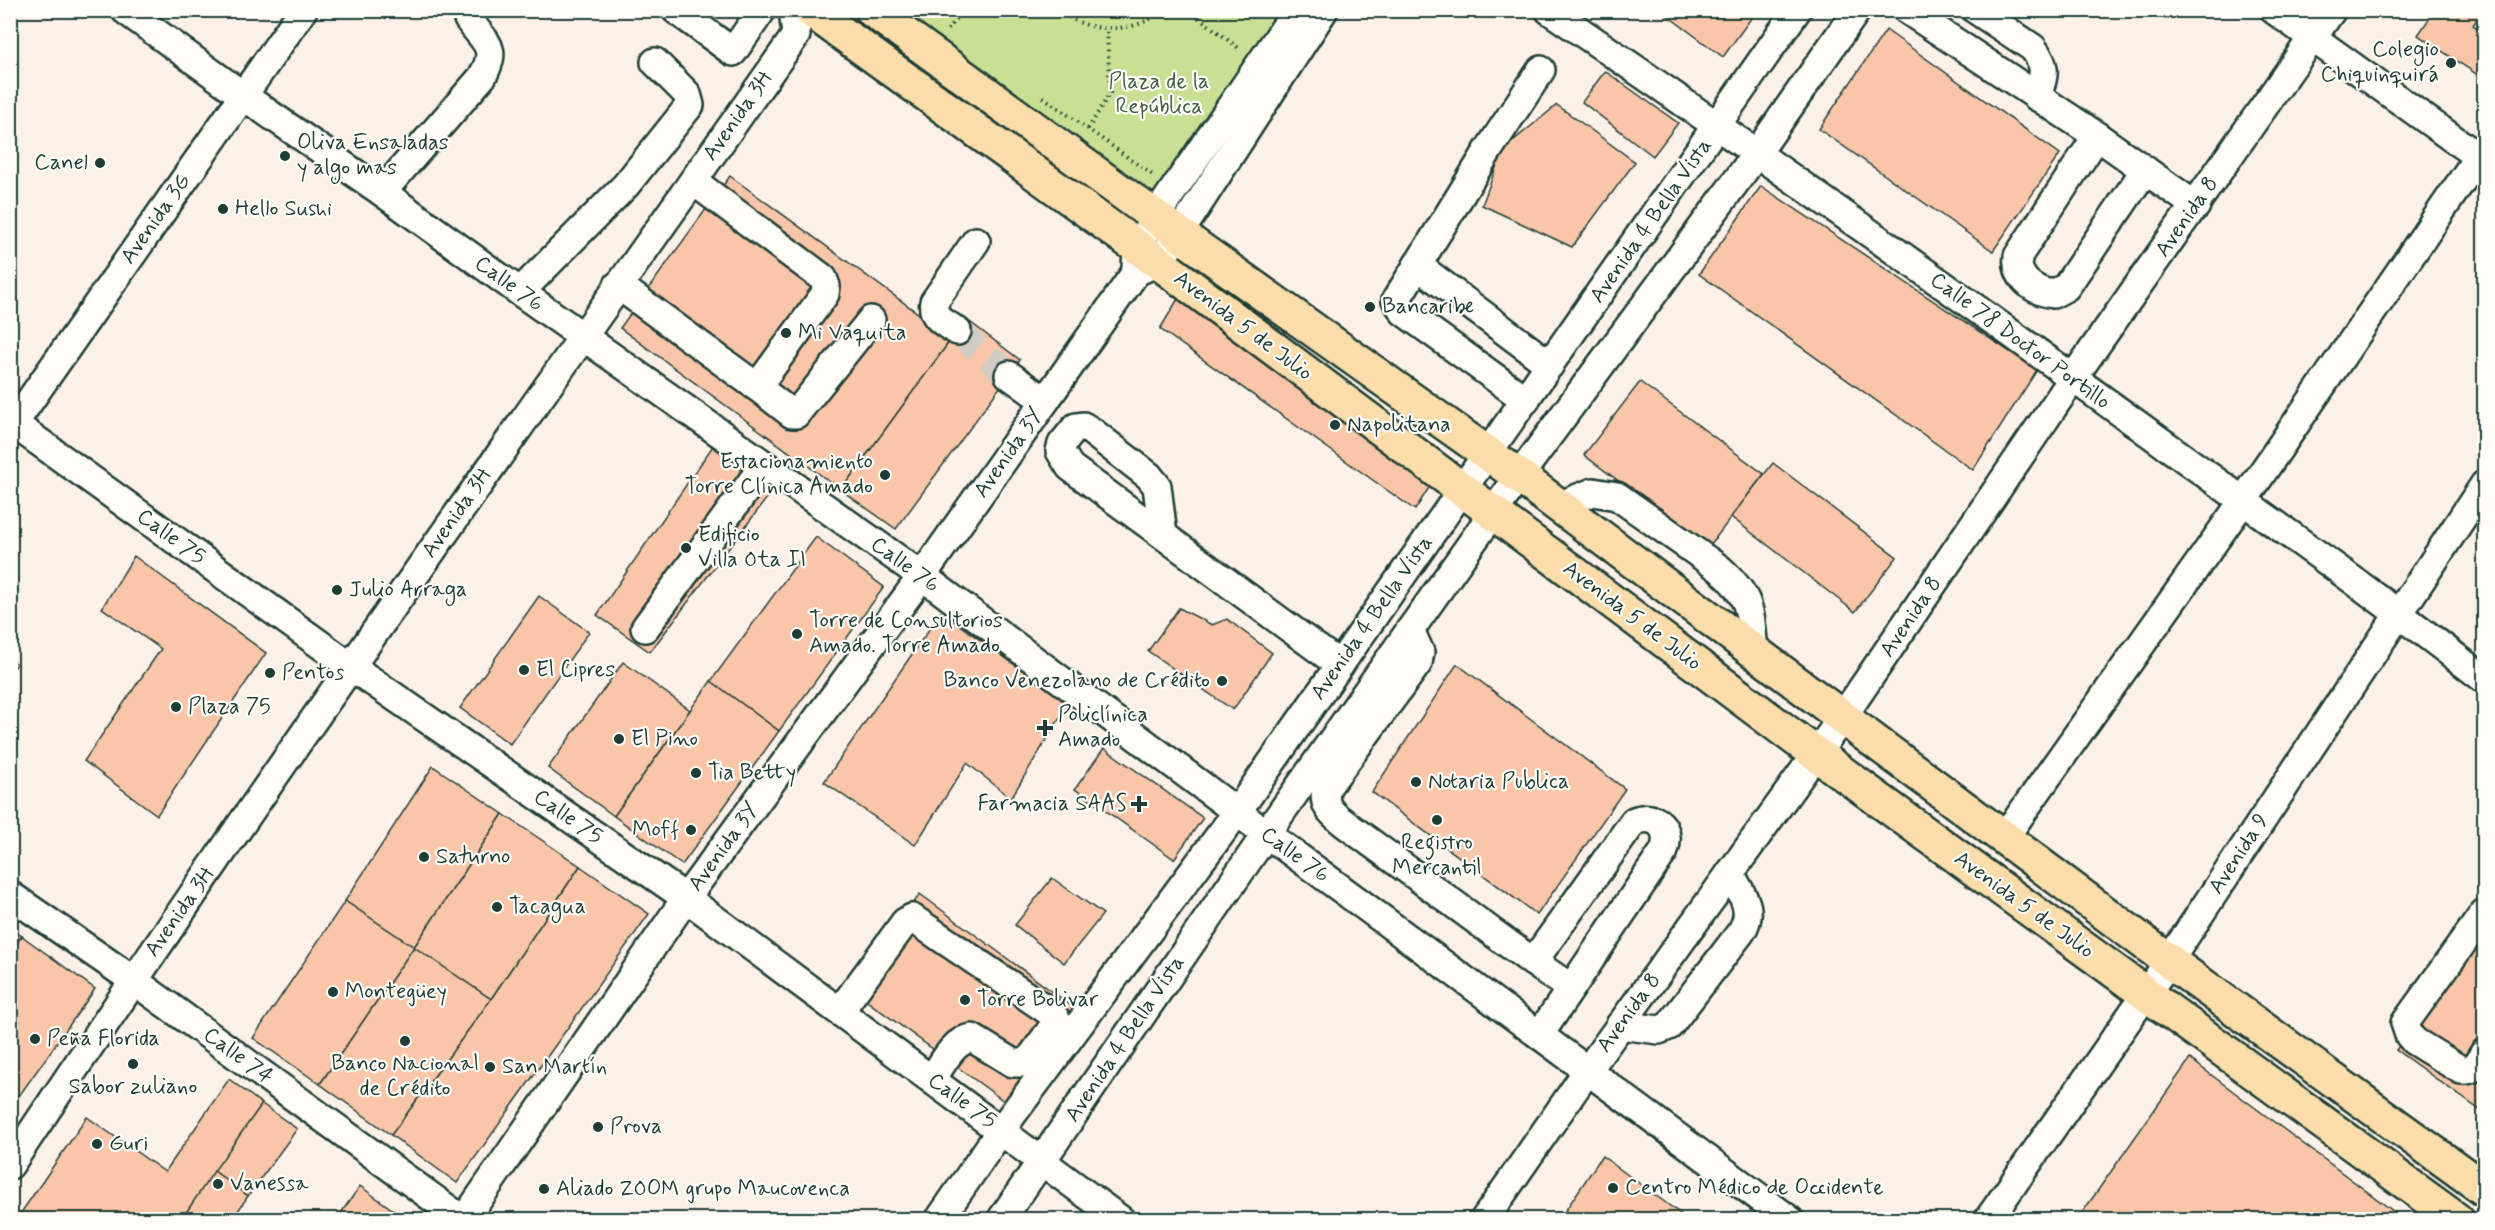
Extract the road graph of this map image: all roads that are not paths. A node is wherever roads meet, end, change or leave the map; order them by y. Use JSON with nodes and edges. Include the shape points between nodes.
{"nodes":[{"id":1,"x":125,"y":10,"type":"edge"},
{"id":2,"x":303,"y":10,"type":"edge"},
{"id":3,"x":676,"y":10,"type":"edge"},
{"id":4,"x":762,"y":10,"type":"edge"},
{"id":5,"x":872,"y":10,"type":"edge"},
{"id":6,"x":1297,"y":10,"type":"edge"},
{"id":7,"x":1324,"y":10,"type":"edge"},
{"id":8,"x":1549,"y":10,"type":"edge"},
{"id":9,"x":1797,"y":10,"type":"edge"},
{"id":10,"x":1857,"y":10,"type":"edge"},
{"id":11,"x":1906,"y":10,"type":"edge"},
{"id":12,"x":1976,"y":10,"type":"edge"},
{"id":13,"x":2274,"y":10,"type":"edge"},
{"id":14,"x":2332,"y":10,"type":"edge"},
{"id":15,"x":468,"y":19,"type":"dead end"},
{"id":16,"x":815,"y":19,"type":"edge"},
{"id":17,"x":2313,"y":37,"type":"junction"},
{"id":18,"x":1260,"y":54,"type":"junction"},
{"id":19,"x":655,"y":62,"type":"dead end"},
{"id":20,"x":1541,"y":70,"type":"dead end"},
{"id":21,"x":242,"y":95,"type":"junction"},
{"id":22,"x":2037,"y":97,"type":"junction"},
{"id":23,"x":1718,"y":125,"type":"junction"},
{"id":24,"x":2097,"y":136,"type":"junction"},
{"id":25,"x":1757,"y":153,"type":"junction"},
{"id":26,"x":2481,"y":159,"type":"edge"},
{"id":27,"x":2145,"y":170,"type":"junction"},
{"id":28,"x":693,"y":181,"type":"junction"},
{"id":29,"x":382,"y":192,"type":"junction"},
{"id":30,"x":2196,"y":206,"type":"junction"},
{"id":31,"x":1167,"y":226,"type":"junction"},
{"id":32,"x":976,"y":241,"type":"dead end"},
{"id":33,"x":1144,"y":261,"type":"junction"},
{"id":34,"x":1417,"y":265,"type":"junction"},
{"id":35,"x":618,"y":285,"type":"junction"},
{"id":36,"x":520,"y":292,"type":"junction"},
{"id":37,"x":871,"y":320,"type":"dead end"},
{"id":38,"x":957,"y":331,"type":"tunnel mouth"},
{"id":39,"x":582,"y":336,"type":"junction"},
{"id":40,"x":1550,"y":364,"type":"junction"},
{"id":41,"x":1010,"y":375,"type":"tunnel mouth"},
{"id":42,"x":2073,"y":378,"type":"junction"},
{"id":43,"x":757,"y":387,"type":"junction"},
{"id":44,"x":1526,"y":400,"type":"junction"},
{"id":45,"x":1045,"y":401,"type":"junction"},
{"id":46,"x":12,"y":424,"type":"edge"},
{"id":47,"x":1488,"y":454,"type":"junction"},
{"id":48,"x":764,"y":465,"type":"junction"},
{"id":49,"x":1519,"y":476,"type":"junction"},
{"id":50,"x":2484,"y":485,"type":"edge"},
{"id":51,"x":1462,"y":490,"type":"junction"},
{"id":52,"x":2243,"y":501,"type":"junction"},
{"id":53,"x":1558,"y":506,"type":"junction"},
{"id":54,"x":1494,"y":513,"type":"junction"},
{"id":55,"x":1163,"y":535,"type":"dead end"},
{"id":56,"x":922,"y":576,"type":"junction"},
{"id":57,"x":2399,"y":612,"type":"junction"},
{"id":58,"x":645,"y":628,"type":"dead end"},
{"id":59,"x":1410,"y":630,"type":"junction"},
{"id":60,"x":1754,"y":652,"type":"junction"},
{"id":61,"x":1340,"y":665,"type":"junction"},
{"id":62,"x":350,"y":666,"type":"junction"},
{"id":63,"x":2484,"y":679,"type":"edge"},
{"id":64,"x":1842,"y":718,"type":"junction"},
{"id":65,"x":1816,"y":754,"type":"junction"},
{"id":66,"x":1237,"y":812,"type":"junction"},
{"id":67,"x":1266,"y":834,"type":"junction"},
{"id":68,"x":2004,"y":838,"type":"junction"},
{"id":69,"x":1730,"y":873,"type":"junction"},
{"id":70,"x":10,"y":895,"type":"edge"},
{"id":71,"x":687,"y":898,"type":"junction"},
{"id":72,"x":2484,"y":913,"type":"edge"},
{"id":73,"x":2169,"y":961,"type":"junction"},
{"id":74,"x":1533,"y":962,"type":"junction"},
{"id":75,"x":133,"y":980,"type":"junction"},
{"id":76,"x":1571,"y":988,"type":"junction"},
{"id":77,"x":2145,"y":994,"type":"junction"},
{"id":78,"x":840,"y":1011,"type":"junction"},
{"id":79,"x":1620,"y":1025,"type":"junction"},
{"id":80,"x":1540,"y":1034,"type":"junction"},
{"id":81,"x":2484,"y":1053,"type":"edge"},
{"id":82,"x":1588,"y":1070,"type":"junction"},
{"id":83,"x":932,"y":1079,"type":"junction"},
{"id":84,"x":1001,"y":1130,"type":"junction"},
{"id":85,"x":1042,"y":1160,"type":"junction"},
{"id":86,"x":10,"y":1165,"type":"edge"},
{"id":87,"x":2484,"y":1189,"type":"edge"},
{"id":88,"x":1486,"y":1219,"type":"edge"},
{"id":89,"x":464,"y":1220,"type":"edge"},
{"id":90,"x":939,"y":1220,"type":"edge"},
{"id":91,"x":1001,"y":1220,"type":"edge"},
{"id":92,"x":1121,"y":1220,"type":"edge"},
{"id":93,"x":1790,"y":1220,"type":"edge"},
{"id":94,"x":1988,"y":1220,"type":"edge"},
{"id":95,"x":2457,"y":1220,"type":"edge"}],
"edges":[{"from":1,"to":21,"type":"street","name":"Calle 76"},
{"from":2,"to":21,"type":"street","name":"Avenida 3G"},
{"from":3,"to":4,"type":"street","via":[[733,52]]},
{"from":5,"to":31,"type":"main road","name":"Avenida 5 de Julio"},
{"from":6,"to":18,"type":"street","name":"Avenida 3Y"},
{"from":7,"to":18,"type":"street","name":"Avenida 3Y"},
{"from":8,"to":23,"type":"street","name":"Calle 78 Doctor Portillo"},
{"from":9,"to":23,"type":"street","name":"Avenida 4 Bella Vista"},
{"from":10,"to":25,"type":"street","name":"Avenida 4 Bella Vista"},
{"from":11,"to":22,"type":"street"},
{"from":12,"to":22,"type":"street","via":[[2038,55],[2044,74]]},
{"from":13,"to":17,"type":"street"},
{"from":14,"to":17,"type":"street","name":"Avenida 8"},
{"from":15,"to":29,"type":"street","via":[[491,51],[491,61],[482,77]]},
{"from":16,"to":28,"type":"street","name":"Avenida 3H"},
{"from":16,"to":33,"type":"main road","name":"Avenida 5 de Julio"},
{"from":17,"to":26,"type":"street"},
{"from":17,"to":30,"type":"street","name":"Avenida 8"},
{"from":18,"to":31,"type":"street","name":"Avenida 3Y"},
{"from":19,"to":36,"type":"street","via":[[687,94],[690,105],[626,185]]},
{"from":20,"to":34,"type":"street"},
{"from":21,"to":29,"type":"street","name":"Calle 76"},
{"from":21,"to":46,"type":"street","name":"Avenida 3G"},
{"from":22,"to":24,"type":"street"},
{"from":23,"to":25,"type":"street","name":"Calle 78 Doctor Portillo"},
{"from":23,"to":40,"type":"street","name":"Avenida 4 Bella Vista"},
{"from":24,"to":27,"type":"street"},
{"from":24,"to":27,"type":"street","via":[[2018,256],[2020,274],[2033,286],[2053,294],[2066,287]]},
{"from":25,"to":42,"type":"street","name":"Calle 78 Doctor Portillo"},
{"from":25,"to":49,"type":"street","name":"Avenida 4 Bella Vista"},
{"from":26,"to":52,"type":"street"},
{"from":27,"to":30,"type":"street"},
{"from":28,"to":35,"type":"street","name":"Avenida 3H"},
{"from":28,"to":43,"type":"street","via":[[823,278],[826,286],[825,294]]},
{"from":29,"to":36,"type":"street","name":"Calle 76"},
{"from":30,"to":42,"type":"street","name":"Avenida 8"},
{"from":31,"to":33,"type":"street","name":"Avenida 3Y"},
{"from":31,"to":47,"type":"main road","name":"Avenida 5 de Julio"},
{"from":32,"to":38,"type":"street","via":[[934,302],[936,316]]},
{"from":33,"to":45,"type":"street","name":"Avenida 3Y"},
{"from":33,"to":51,"type":"main road","name":"Avenida 5 de Julio"},
{"from":34,"to":40,"type":"street"},
{"from":34,"to":44,"type":"street","via":[[1396,300],[1398,307]]},
{"from":35,"to":39,"type":"street","name":"Avenida 3H"},
{"from":35,"to":43,"type":"street"},
{"from":36,"to":39,"type":"street","name":"Calle 76"},
{"from":37,"to":43,"type":"street","via":[[796,414]]},
{"from":39,"to":48,"type":"street","name":"Calle 76"},
{"from":39,"to":62,"type":"street","name":"Avenida 3H"},
{"from":40,"to":44,"type":"street","name":"Avenida 4 Bella Vista"},
{"from":41,"to":45,"type":"street"},
{"from":42,"to":52,"type":"street","name":"Calle 78 Doctor Portillo"},
{"from":42,"to":64,"type":"street","name":"Avenida 8"},
{"from":44,"to":47,"type":"street","name":"Avenida 4 Bella Vista"},
{"from":45,"to":56,"type":"street","name":"Avenida 3Y"},
{"from":46,"to":62,"type":"street","name":"Calle 75"},
{"from":47,"to":49,"type":"main road","name":"Avenida 5 de Julio"},
{"from":47,"to":51,"type":"street","name":"Avenida 4 Bella Vista"},
{"from":48,"to":56,"type":"street","name":"Calle 76"},
{"from":48,"to":58,"type":"street"},
{"from":49,"to":53,"type":"main road","name":"Avenida 5 de Julio"},
{"from":49,"to":54,"type":"street","name":"Avenida 4 Bella Vista"},
{"from":50,"to":57,"type":"street","name":"Avenida 9"},
{"from":51,"to":54,"type":"main road","name":"Avenida 5 de Julio"},
{"from":51,"to":61,"type":"street","name":"Avenida 4 Bella Vista"},
{"from":52,"to":57,"type":"street","name":"Calle 78 Doctor Portillo"},
{"from":52,"to":68,"type":"street"},
{"from":53,"to":60,"type":"main road","name":"Avenida 5 de Julio"},
{"from":53,"to":60,"type":"street","via":[[1593,492],[1617,496],[1720,569],[1735,582],[1747,602]]},
{"from":54,"to":59,"type":"street","name":"Avenida 4 Bella Vista"},
{"from":54,"to":65,"type":"main road","name":"Avenida 5 de Julio"},
{"from":55,"to":61,"type":"street"},
{"from":56,"to":66,"type":"street","name":"Calle 76"},
{"from":56,"to":71,"type":"street","name":"Avenida 3Y"},
{"from":57,"to":63,"type":"street","name":"Calle 78 Doctor Portillo"},
{"from":57,"to":73,"type":"street","name":"Avenida 9"},
{"from":59,"to":67,"type":"street","name":"Avenida 4 Bella Vista"},
{"from":59,"to":74,"type":"street","via":[[1420,652],[1418,663],[1327,787],[1326,803],[1344,823]]},
{"from":60,"to":64,"type":"main road","name":"Avenida 5 de Julio"},
{"from":61,"to":66,"type":"street","name":"Avenida 4 Bella Vista"},
{"from":62,"to":71,"type":"street","name":"Calle 75"},
{"from":62,"to":75,"type":"street","name":"Avenida 3H"},
{"from":64,"to":65,"type":"street","name":"Avenida 8"},
{"from":64,"to":68,"type":"main road","name":"Avenida 5 de Julio"},
{"from":65,"to":69,"type":"street","name":"Avenida 8"},
{"from":65,"to":77,"type":"main road","name":"Avenida 5 de Julio"},
{"from":66,"to":67,"type":"street","name":"Calle 76"},
{"from":66,"to":84,"type":"street","name":"Avenida 4 Bella Vista"},
{"from":67,"to":80,"type":"street","name":"Calle 76"},
{"from":67,"to":85,"type":"street","name":"Avenida 4 Bella Vista"},
{"from":68,"to":73,"type":"main road","name":"Avenida 5 de Julio"},
{"from":69,"to":79,"type":"street","name":"Avenida 8"},
{"from":69,"to":79,"type":"street","via":[[1748,907],[1749,915],[1741,932],[1669,1026],[1659,1030]]},
{"from":70,"to":75,"type":"street","name":"Calle 74"},
{"from":71,"to":78,"type":"street","name":"Calle 75"},
{"from":71,"to":89,"type":"street","name":"Avenida 3Y"},
{"from":72,"to":81,"type":"street","via":[[2404,1023],[2415,1041],[2461,1070],[2474,1068]]},
{"from":73,"to":77,"type":"street","name":"Avenida 9"},
{"from":73,"to":87,"type":"main road","name":"Avenida 5 de Julio"},
{"from":74,"to":76,"type":"street"},
{"from":74,"to":76,"type":"street","via":[[1628,826],[1641,818],[1660,823],[1667,834],[1664,851]]},
{"from":75,"to":86,"type":"street","name":"Avenida 3H"},
{"from":75,"to":89,"type":"street","name":"Calle 74"},
{"from":76,"to":80,"type":"street"},
{"from":77,"to":94,"type":"street","name":"Avenida 9"},
{"from":77,"to":95,"type":"main road","name":"Avenida 5 de Julio"},
{"from":78,"to":83,"type":"street","name":"Calle 75"},
{"from":78,"to":83,"type":"street","via":[[904,922],[912,918],[1056,1019],[1026,1063],[1013,1063],[972,1038],[966,1039],[953,1049]]},
{"from":79,"to":82,"type":"street","name":"Avenida 8"},
{"from":80,"to":82,"type":"street","name":"Calle 76"},
{"from":82,"to":88,"type":"street","name":"Avenida 8"},
{"from":82,"to":93,"type":"street","name":"Calle 76"},
{"from":83,"to":84,"type":"street","name":"Calle 75"},
{"from":84,"to":85,"type":"street","name":"Calle 75"},
{"from":84,"to":90,"type":"street","name":"Avenida 4 Bella Vista"},
{"from":85,"to":91,"type":"street","name":"Avenida 4 Bella Vista"},
{"from":85,"to":92,"type":"street","name":"Calle 75"}]}
